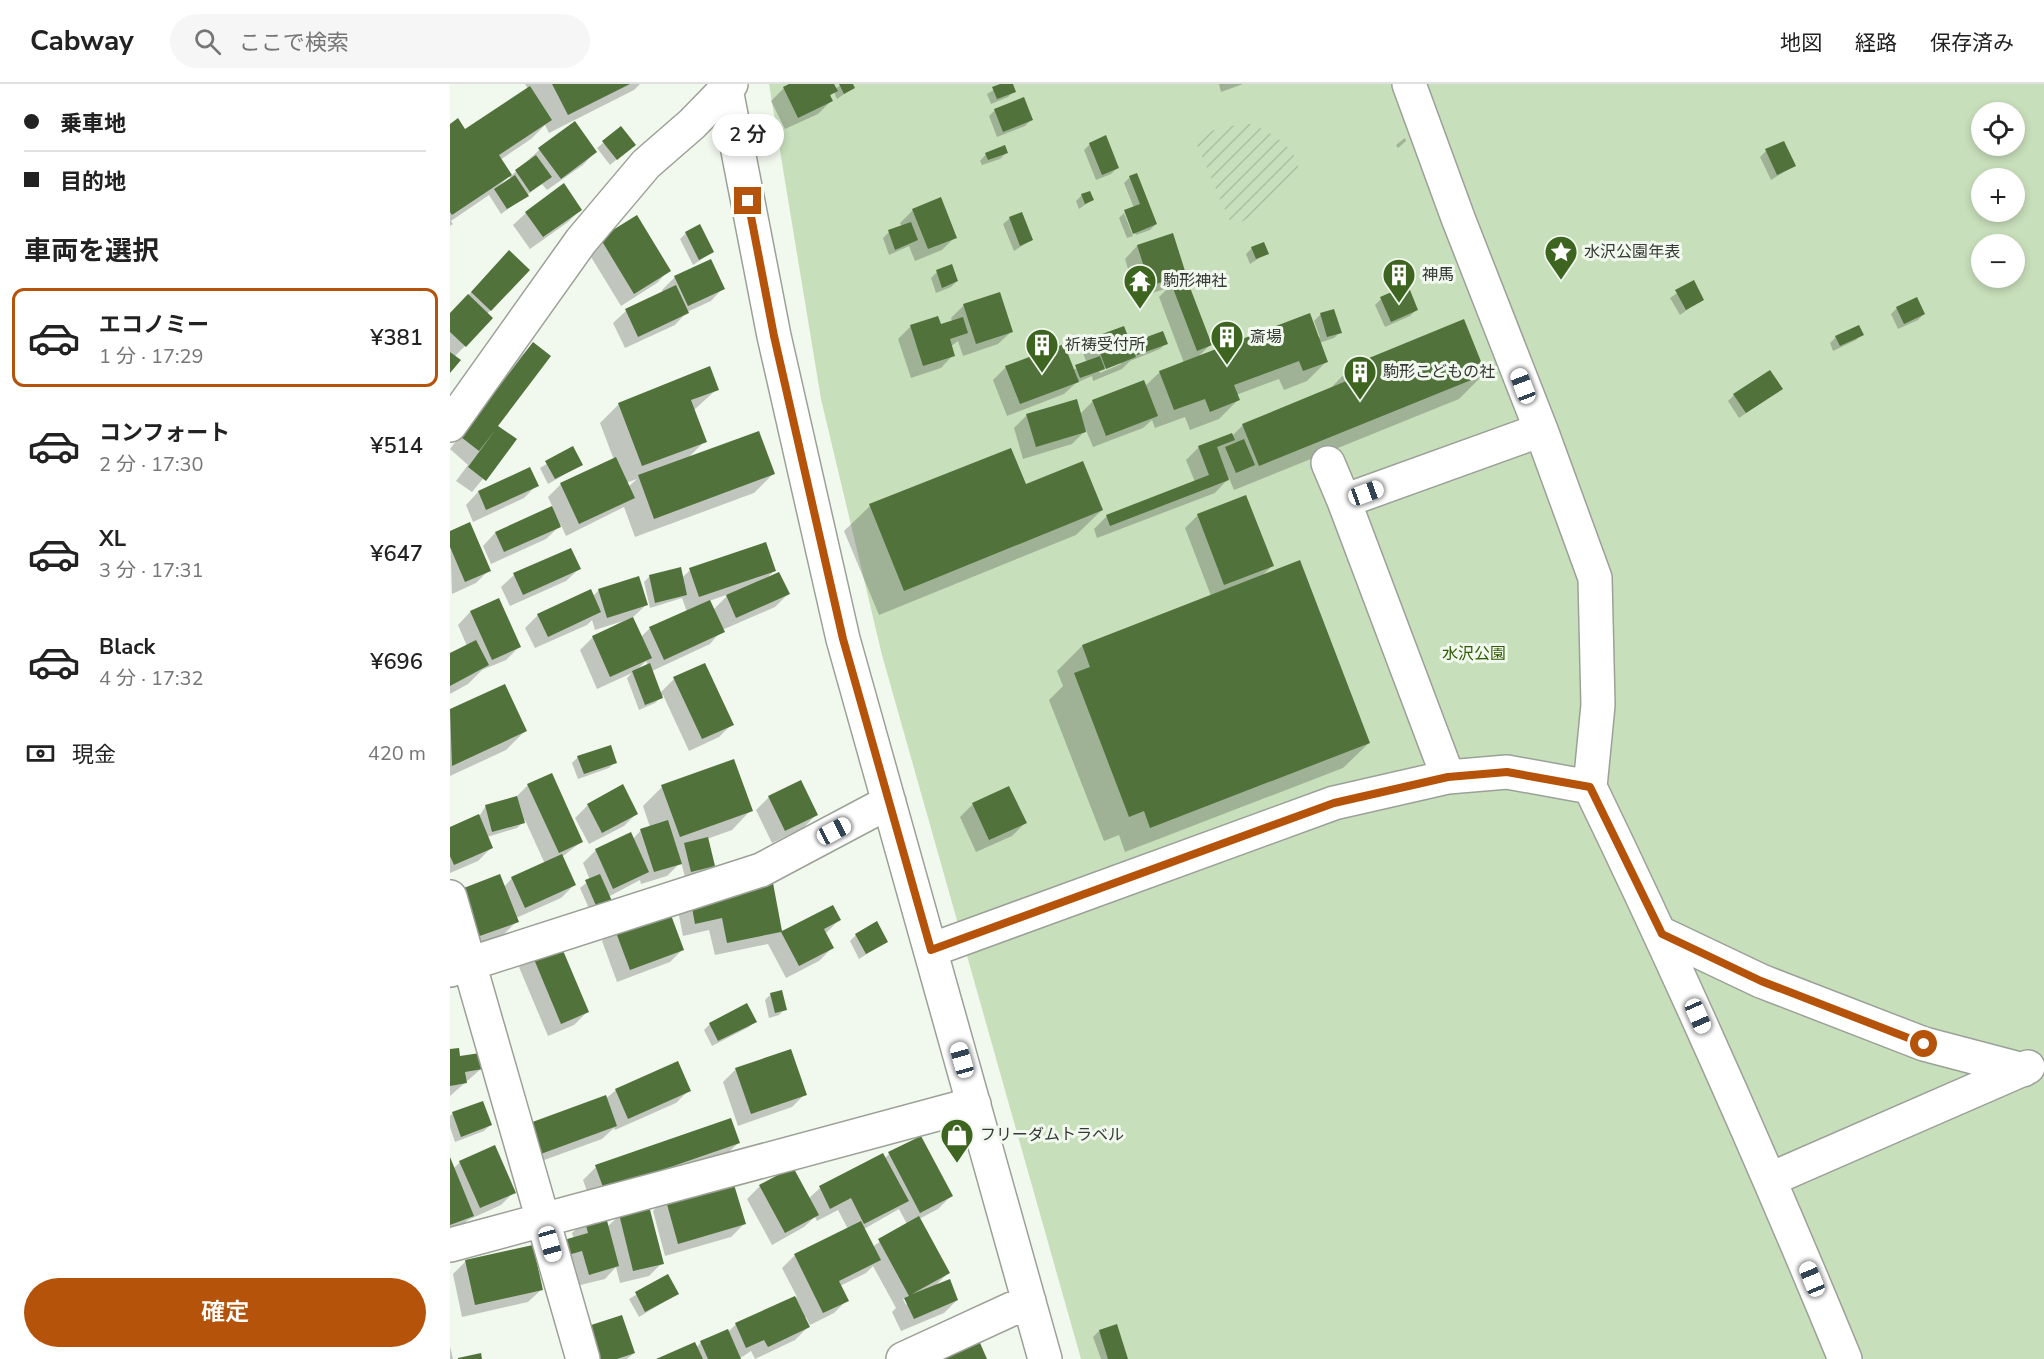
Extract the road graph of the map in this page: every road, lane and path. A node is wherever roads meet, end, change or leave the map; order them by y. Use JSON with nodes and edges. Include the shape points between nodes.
{"nodes":[{"id":1,"x":1409,"y":84,"type":"edge"},
{"id":2,"x":728,"y":85,"type":"edge"},
{"id":3,"x":450,"y":425,"type":"edge"},
{"id":4,"x":1541,"y":430,"type":"junction"},
{"id":5,"x":1328,"y":463,"type":"dead end"},
{"id":6,"x":1344,"y":501,"type":"junction"},
{"id":7,"x":1448,"y":777,"type":"junction"},
{"id":8,"x":1590,"y":787,"type":"junction"},
{"id":9,"x":889,"y":802,"type":"junction"},
{"id":10,"x":450,"y":897,"type":"edge"},
{"id":11,"x":1662,"y":934,"type":"junction"},
{"id":12,"x":931,"y":950,"type":"junction"},
{"id":13,"x":459,"y":967,"type":"edge"},
{"id":14,"x":2033,"y":1065,"type":"edge"},
{"id":15,"x":974,"y":1104,"type":"junction"},
{"id":16,"x":1771,"y":1179,"type":"junction"},
{"id":17,"x":544,"y":1221,"type":"junction"},
{"id":18,"x":450,"y":1245,"type":"edge"},
{"id":19,"x":1029,"y":1301,"type":"junction"},
{"id":20,"x":584,"y":1359,"type":"edge"},
{"id":21,"x":903,"y":1359,"type":"edge"},
{"id":22,"x":1045,"y":1359,"type":"edge"},
{"id":23,"x":1845,"y":1359,"type":"edge"}],
"edges":[{"from":1,"to":4,"type":"street"},
{"from":2,"to":3,"type":"street","via":[[692,124],[646,164],[581,241]]},
{"from":2,"to":9,"type":"street","via":[[774,336],[843,639]]},
{"from":4,"to":6,"type":"street"},
{"from":4,"to":8,"type":"street","via":[[1594,578],[1598,705]]},
{"from":5,"to":6,"type":"street"},
{"from":6,"to":7,"type":"street"},
{"from":7,"to":8,"type":"street","via":[[1507,772]]},
{"from":7,"to":12,"type":"street","via":[[1334,803]]},
{"from":8,"to":11,"type":"street"},
{"from":9,"to":12,"type":"street"},
{"from":9,"to":13,"type":"street","via":[[761,870]]},
{"from":10,"to":13,"type":"street"},
{"from":11,"to":14,"type":"street","via":[[1761,981],[1924,1044]]},
{"from":11,"to":16,"type":"street"},
{"from":12,"to":15,"type":"street"},
{"from":13,"to":17,"type":"street"},
{"from":14,"to":16,"type":"street"},
{"from":15,"to":17,"type":"street"},
{"from":15,"to":19,"type":"street"},
{"from":16,"to":23,"type":"street"},
{"from":17,"to":18,"type":"street"},
{"from":17,"to":20,"type":"street"},
{"from":19,"to":21,"type":"street"},
{"from":19,"to":22,"type":"street"}]}
